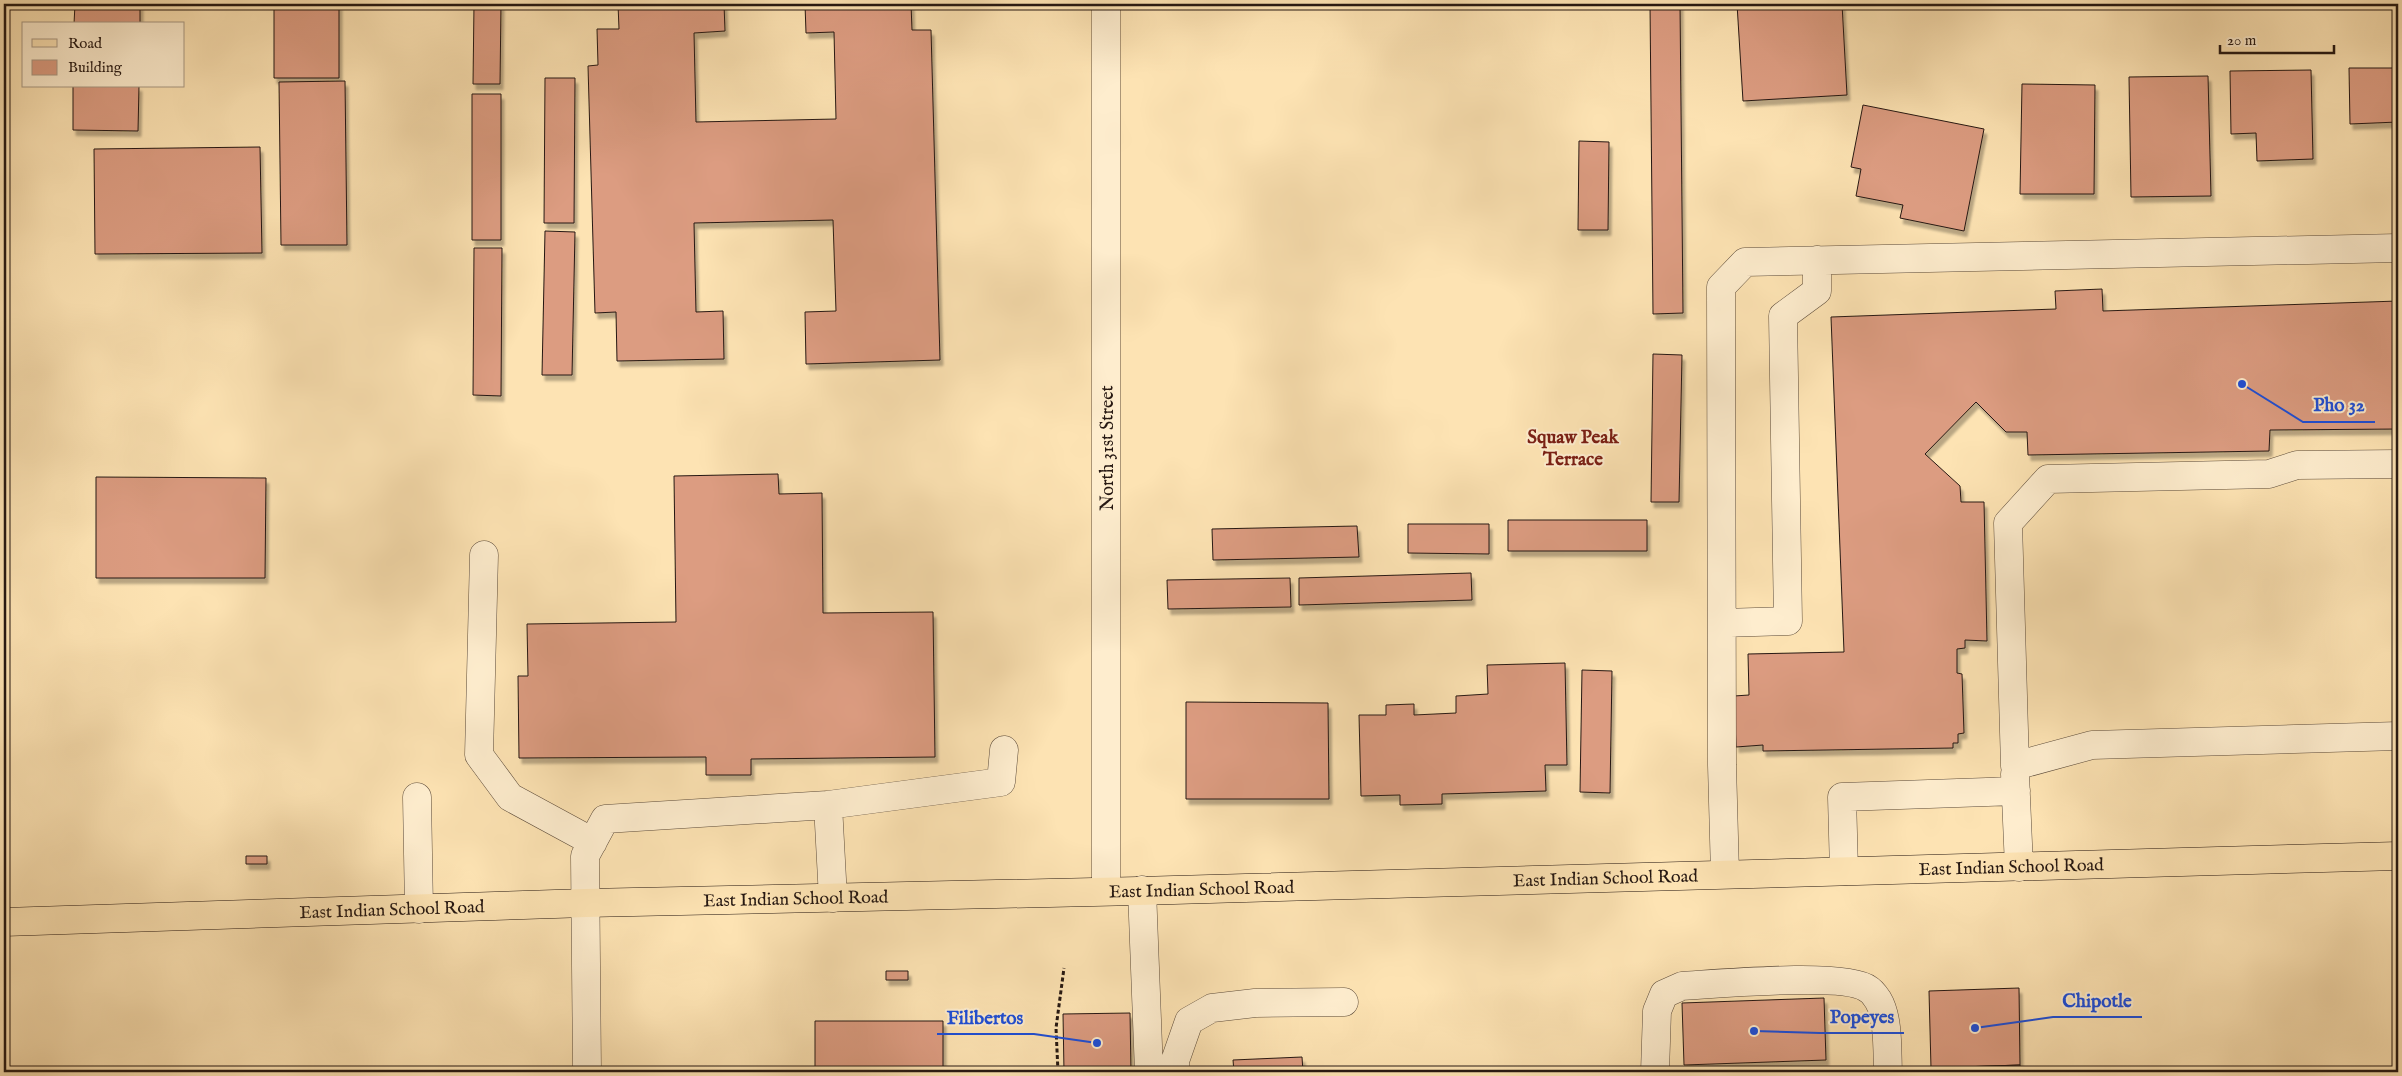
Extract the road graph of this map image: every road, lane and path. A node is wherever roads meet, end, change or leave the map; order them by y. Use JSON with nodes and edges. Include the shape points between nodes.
{"nodes":[{"id":1,"x":1106,"y":4,"type":"edge"},
{"id":2,"x":2398,"y":248,"type":"edge"},
{"id":3,"x":1817,"y":260,"type":"junction"},
{"id":4,"x":2398,"y":464,"type":"edge"},
{"id":5,"x":484,"y":555,"type":"dead end"},
{"id":6,"x":1722,"y":623,"type":"junction"},
{"id":7,"x":2398,"y":736,"type":"edge"},
{"id":8,"x":1004,"y":750,"type":"dead end"},
{"id":9,"x":2015,"y":779,"type":"junction"},
{"id":10,"x":417,"y":797,"type":"dead end"},
{"id":11,"x":828,"y":805,"type":"junction"},
{"id":12,"x":593,"y":842,"type":"junction"},
{"id":13,"x":2398,"y":856,"type":"edge"},
{"id":14,"x":2019,"y":867,"type":"junction"},
{"id":15,"x":1844,"y":871,"type":"junction"},
{"id":16,"x":1725,"y":874,"type":"junction"},
{"id":17,"x":1142,"y":890,"type":"junction"},
{"id":18,"x":1106,"y":892,"type":"junction"},
{"id":19,"x":833,"y":898,"type":"junction"},
{"id":20,"x":586,"y":903,"type":"junction"},
{"id":21,"x":419,"y":909,"type":"junction"},
{"id":22,"x":4,"y":922,"type":"edge"},
{"id":23,"x":1064,"y":968,"type":"dead end"},
{"id":24,"x":1344,"y":1002,"type":"dead end"},
{"id":25,"x":587,"y":1072,"type":"edge"},
{"id":26,"x":1058,"y":1072,"type":"edge"},
{"id":27,"x":1149,"y":1072,"type":"edge"},
{"id":28,"x":1176,"y":1072,"type":"edge"},
{"id":29,"x":1655,"y":1072,"type":"edge"},
{"id":30,"x":1888,"y":1072,"type":"edge"}],
"edges":[{"from":1,"to":18,"type":"street","name":"North 31st Street"},
{"from":2,"to":3,"type":"street"},
{"from":3,"to":6,"type":"street","via":[[1745,262],[1721,287]]},
{"from":3,"to":6,"type":"street","via":[[1817,291],[1783,316],[1788,621]]},
{"from":4,"to":9,"type":"street","via":[[2297,466],[2269,474],[2048,479],[2008,523]]},
{"from":5,"to":12,"type":"street","via":[[479,755],[510,797]]},
{"from":6,"to":16,"type":"street"},
{"from":7,"to":9,"type":"street","via":[[2092,745]]},
{"from":8,"to":11,"type":"street","via":[[1001,782]]},
{"from":9,"to":14,"type":"street"},
{"from":9,"to":15,"type":"street","via":[[1842,797]]},
{"from":10,"to":21,"type":"street"},
{"from":11,"to":12,"type":"street","via":[[605,819]]},
{"from":11,"to":19,"type":"street"},
{"from":12,"to":20,"type":"street","via":[[585,856]]},
{"from":13,"to":14,"type":"main road","name":"East Indian School Road"},
{"from":14,"to":15,"type":"main road","name":"East Indian School Road"},
{"from":15,"to":16,"type":"main road","name":"East Indian School Road"},
{"from":16,"to":17,"type":"main road","name":"East Indian School Road"},
{"from":17,"to":18,"type":"main road","name":"East Indian School Road"},
{"from":17,"to":27,"type":"street"},
{"from":18,"to":19,"type":"main road","name":"East Indian School Road"},
{"from":19,"to":20,"type":"main road","name":"East Indian School Road"},
{"from":20,"to":21,"type":"main road","name":"East Indian School Road"},
{"from":20,"to":25,"type":"street"},
{"from":21,"to":22,"type":"main road","name":"East Indian School Road"},
{"from":23,"to":26,"type":"path","via":[[1056,1028]]},
{"from":24,"to":28,"type":"street","via":[[1255,1002],[1212,1008],[1189,1021],[1175,1062]]},
{"from":29,"to":30,"type":"street","via":[[1657,1011],[1664,994],[1682,986],[1815,980],[1844,981],[1868,988],[1879,1001],[1886,1033]]}]}
